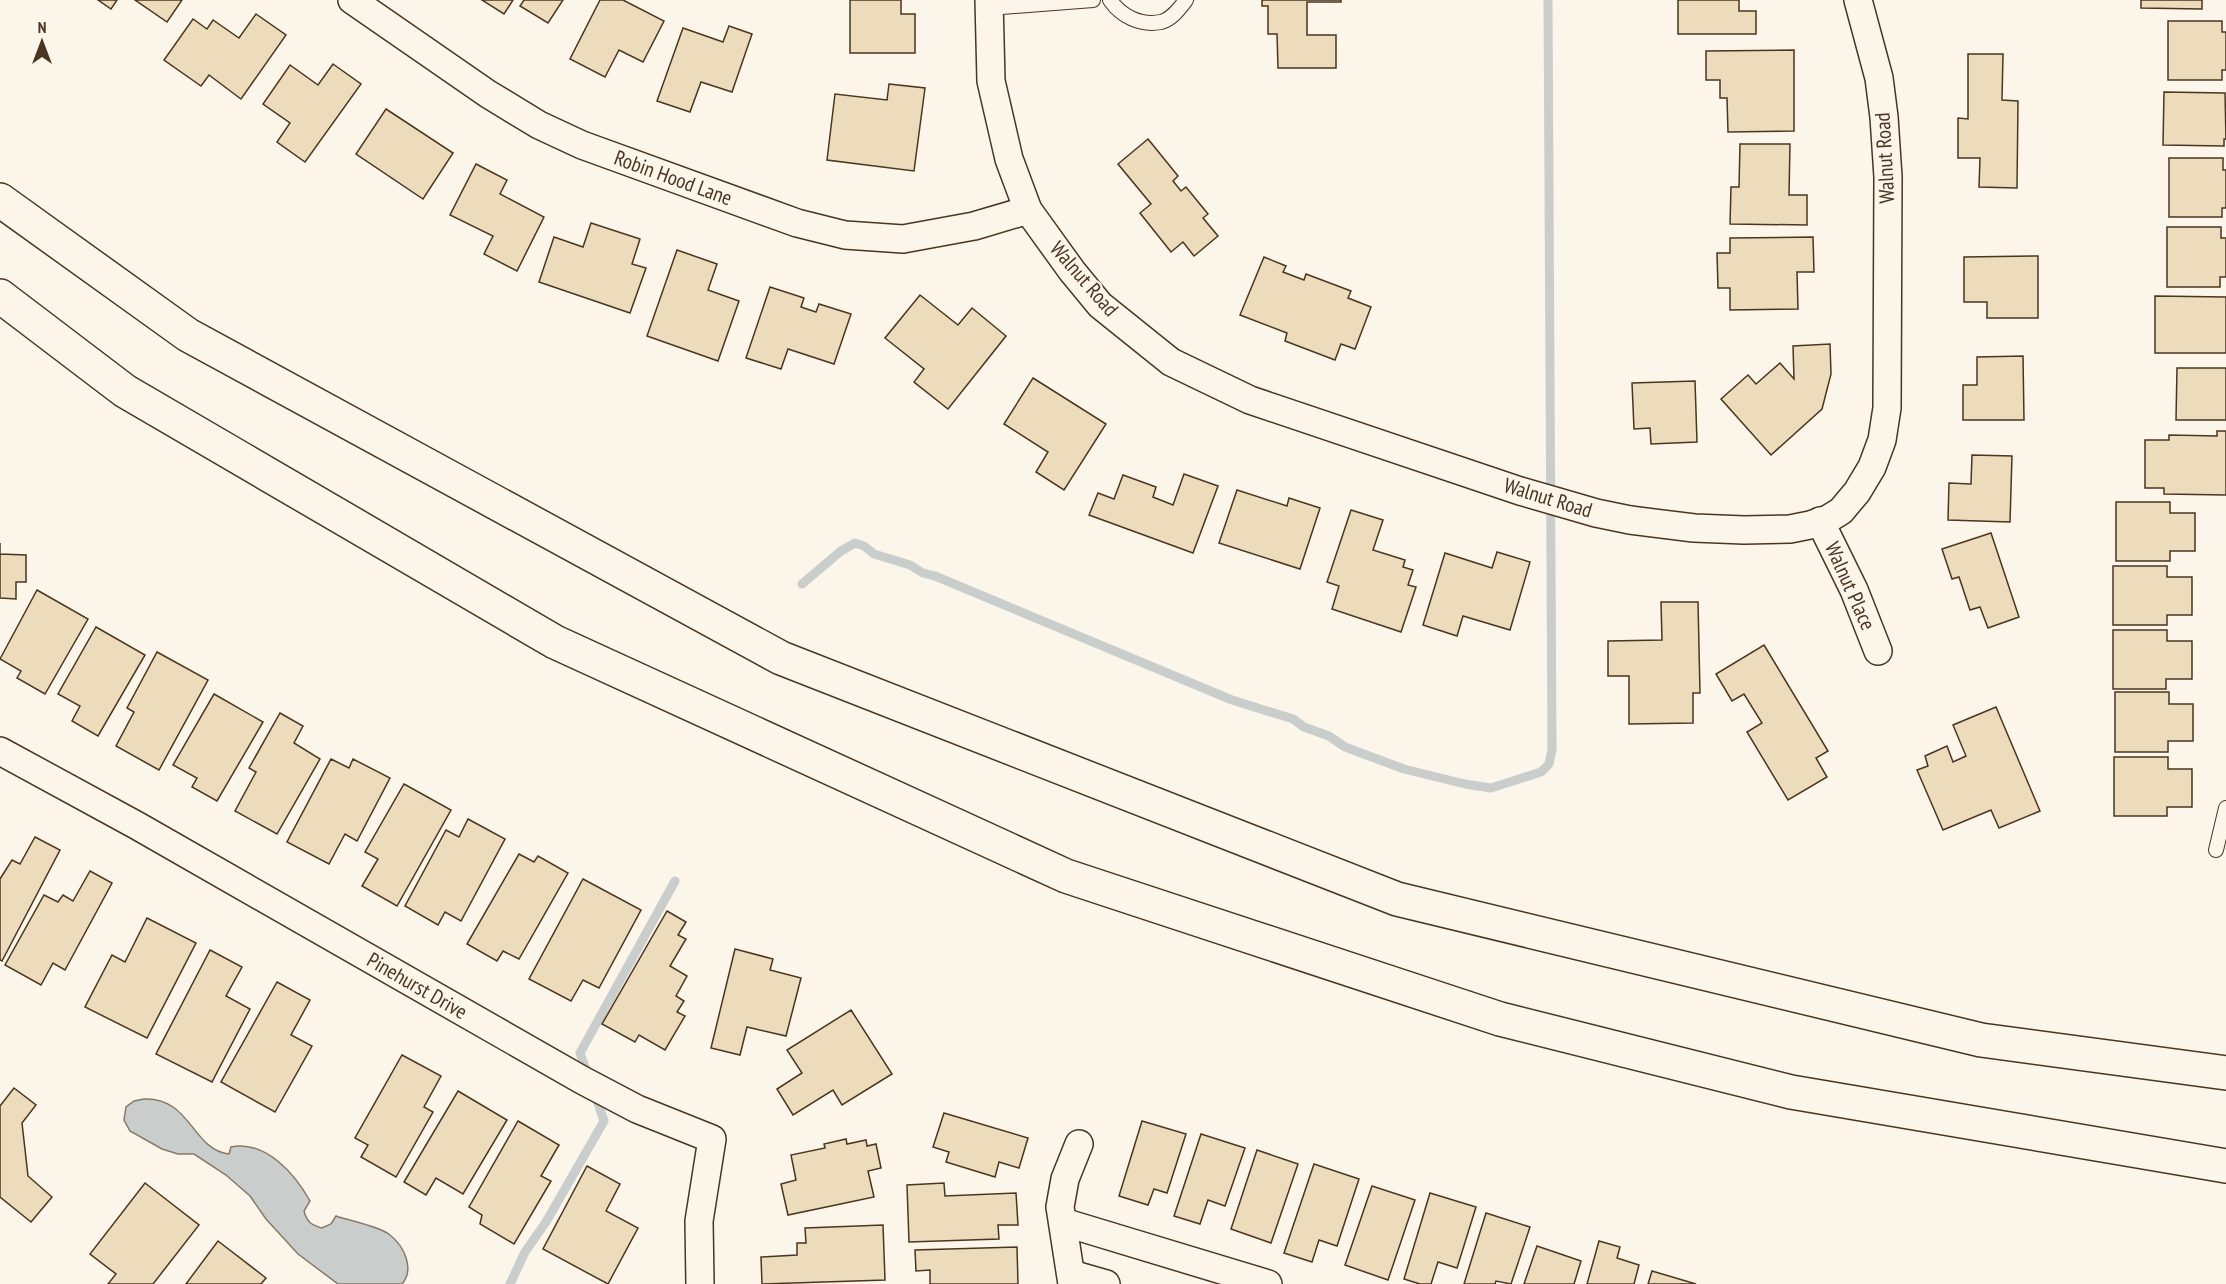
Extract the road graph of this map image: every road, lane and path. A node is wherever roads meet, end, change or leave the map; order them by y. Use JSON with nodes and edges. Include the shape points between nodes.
{"nodes":[{"id":1,"x":352,"y":0,"type":"edge"},
{"id":2,"x":1093,"y":0,"type":"edge"},
{"id":3,"x":1110,"y":0,"type":"edge"},
{"id":4,"x":1186,"y":0,"type":"edge"},
{"id":5,"x":1858,"y":0,"type":"edge"},
{"id":6,"x":989,"y":4,"type":"edge"},
{"id":7,"x":0,"y":200,"type":"edge"},
{"id":8,"x":1028,"y":210,"type":"junction"},
{"id":9,"x":0,"y":296,"type":"edge"},
{"id":10,"x":1820,"y":521,"type":"junction"},
{"id":11,"x":1878,"y":651,"type":"dead end"},
{"id":12,"x":0,"y":751,"type":"edge"},
{"id":13,"x":2226,"y":808,"type":"edge"},
{"id":14,"x":2216,"y":850,"type":"dead end"},
{"id":15,"x":2226,"y":1073,"type":"edge"},
{"id":16,"x":1079,"y":1144,"type":"dead end"},
{"id":17,"x":2226,"y":1166,"type":"edge"},
{"id":18,"x":1063,"y":1222,"type":"junction"},
{"id":19,"x":1071,"y":1279,"type":"edge"},
{"id":20,"x":1241,"y":1280,"type":"edge"},
{"id":21,"x":700,"y":1284,"type":"edge"},
{"id":22,"x":1106,"y":1284,"type":"edge"},
{"id":23,"x":1268,"y":1284,"type":"edge"}],
"edges":[{"from":1,"to":8,"type":"street","name":"Robin Hood Lane","via":[[539,125],[582,145],[797,223],[845,236],[903,240]]},
{"from":2,"to":6,"type":"lane"},
{"from":3,"to":4,"type":"lane","via":[[1126,16],[1161,22],[1175,14]]},
{"from":5,"to":10,"type":"street","name":"Walnut Road","via":[[1879,78],[1884,117],[1888,177],[1887,408],[1882,440],[1872,467],[1841,511]]},
{"from":6,"to":8,"type":"street","name":"Walnut Road","via":[[991,81],[1009,159]]},
{"from":7,"to":15,"type":"highway","via":[[188,335],[803,667],[1397,899],[1981,1040]]},
{"from":8,"to":10,"type":"street","name":"Walnut Road","via":[[1101,305],[1171,362],[1250,400],[1596,513],[1694,528],[1744,530],[1790,529]]},
{"from":9,"to":17,"type":"highway","via":[[125,392],[555,642],[1066,876],[1511,1022],[1791,1092]]},
{"from":10,"to":11,"type":"street","name":"Walnut Place"},
{"from":12,"to":21,"type":"street","name":"Pinehurst Drive","via":[[582,1080],[712,1139],[699,1221]]},
{"from":13,"to":14,"type":"lane"},
{"from":16,"to":18,"type":"street","via":[[1065,1179],[1060,1207]]},
{"from":18,"to":19,"type":"street"},
{"from":18,"to":20,"type":"street"},
{"from":19,"to":22,"type":"street"},
{"from":20,"to":23,"type":"street"}]}
